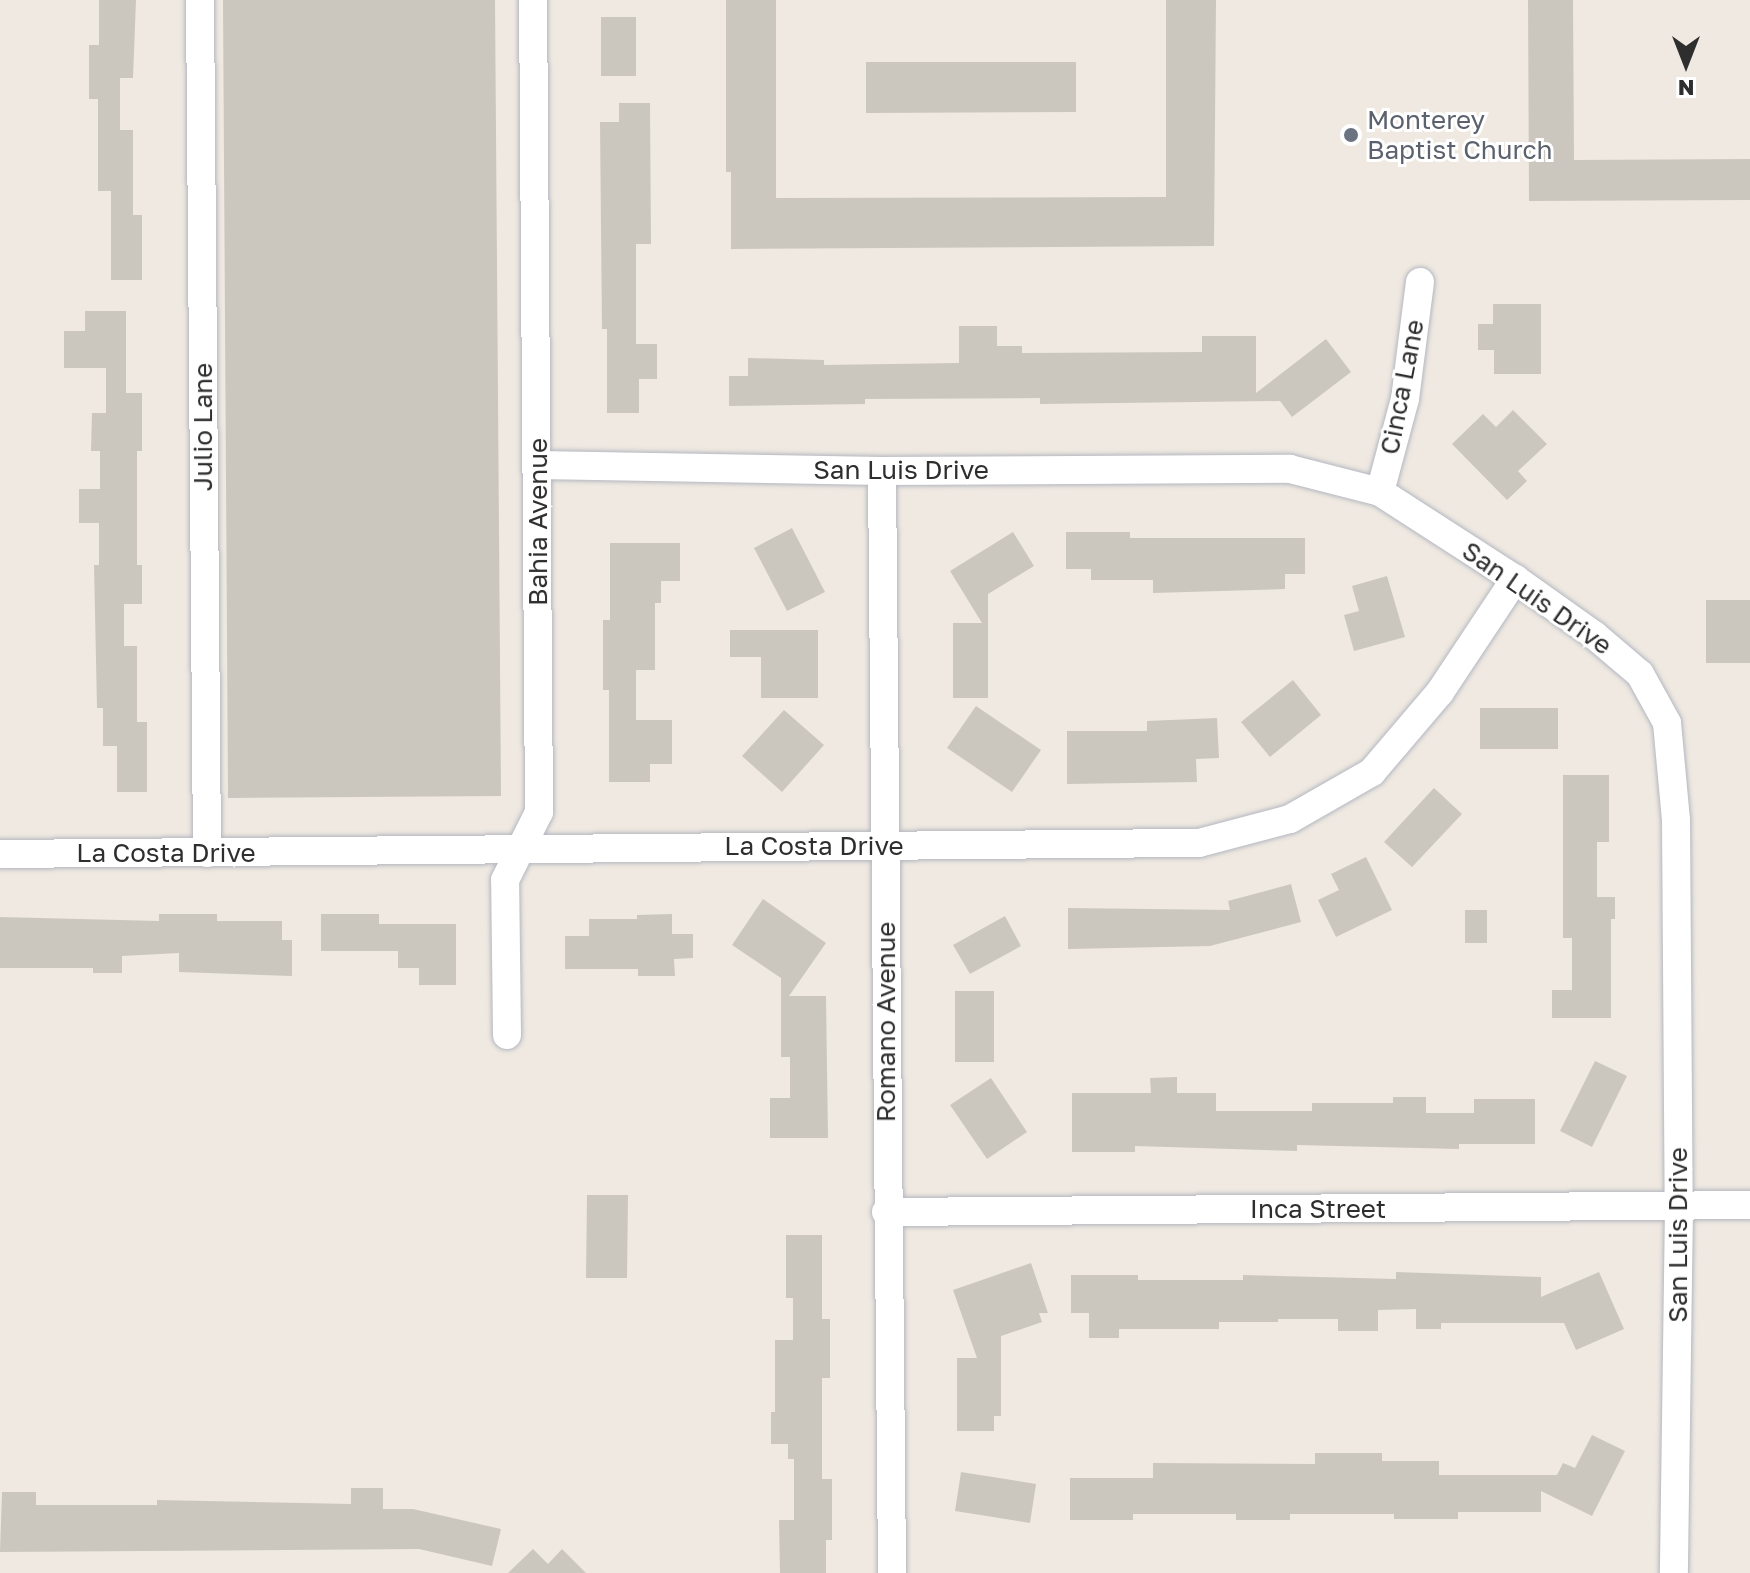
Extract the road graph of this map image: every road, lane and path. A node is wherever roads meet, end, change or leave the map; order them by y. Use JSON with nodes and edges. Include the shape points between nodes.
{"nodes":[{"id":1,"x":200,"y":0,"type":"edge"},
{"id":2,"x":533,"y":0,"type":"edge"},
{"id":3,"x":1420,"y":282,"type":"dead end"},
{"id":4,"x":538,"y":465,"type":"junction"},
{"id":5,"x":882,"y":471,"type":"junction"},
{"id":6,"x":1380,"y":492,"type":"junction"},
{"id":7,"x":1515,"y":579,"type":"junction"},
{"id":8,"x":885,"y":844,"type":"junction"},
{"id":9,"x":521,"y":849,"type":"junction"},
{"id":10,"x":207,"y":853,"type":"junction"},
{"id":11,"x":0,"y":854,"type":"edge"},
{"id":12,"x":507,"y":1035,"type":"dead end"},
{"id":13,"x":1750,"y":1205,"type":"edge"},
{"id":14,"x":1679,"y":1206,"type":"junction"},
{"id":15,"x":886,"y":1212,"type":"junction"},
{"id":16,"x":892,"y":1573,"type":"edge"},
{"id":17,"x":1674,"y":1573,"type":"edge"}],
"edges":[{"from":1,"to":10,"type":"street","name":"Julio Lane"},
{"from":2,"to":4,"type":"street","name":"Bahia Avenue"},
{"from":3,"to":6,"type":"street","name":"Cinca Lane","via":[[1405,399]]},
{"from":4,"to":5,"type":"street","name":"San Luis Drive"},
{"from":4,"to":9,"type":"street","name":"Bahia Avenue","via":[[539,812]]},
{"from":5,"to":6,"type":"street","name":"San Luis Drive","via":[[1290,469]]},
{"from":5,"to":8,"type":"street","name":"Romano Avenue"},
{"from":6,"to":7,"type":"street","name":"San Luis Drive"},
{"from":7,"to":8,"type":"street","name":"La Costa Drive","via":[[1440,692],[1372,772],[1290,819],[1199,843]]},
{"from":7,"to":14,"type":"street","name":"San Luis Drive","via":[[1640,674],[1667,723],[1676,820]]},
{"from":8,"to":9,"type":"street","name":"La Costa Drive"},
{"from":8,"to":15,"type":"street","name":"Romano Avenue"},
{"from":9,"to":10,"type":"street","name":"La Costa Drive"},
{"from":9,"to":12,"type":"street","name":"Bahia Avenue","via":[[505,880]]},
{"from":10,"to":11,"type":"street","name":"La Costa Drive"},
{"from":13,"to":14,"type":"street","name":"Inca Street"},
{"from":14,"to":15,"type":"street","name":"Inca Street"},
{"from":14,"to":17,"type":"street","name":"San Luis Drive"},
{"from":15,"to":16,"type":"street","name":"Romano Avenue"}]}
